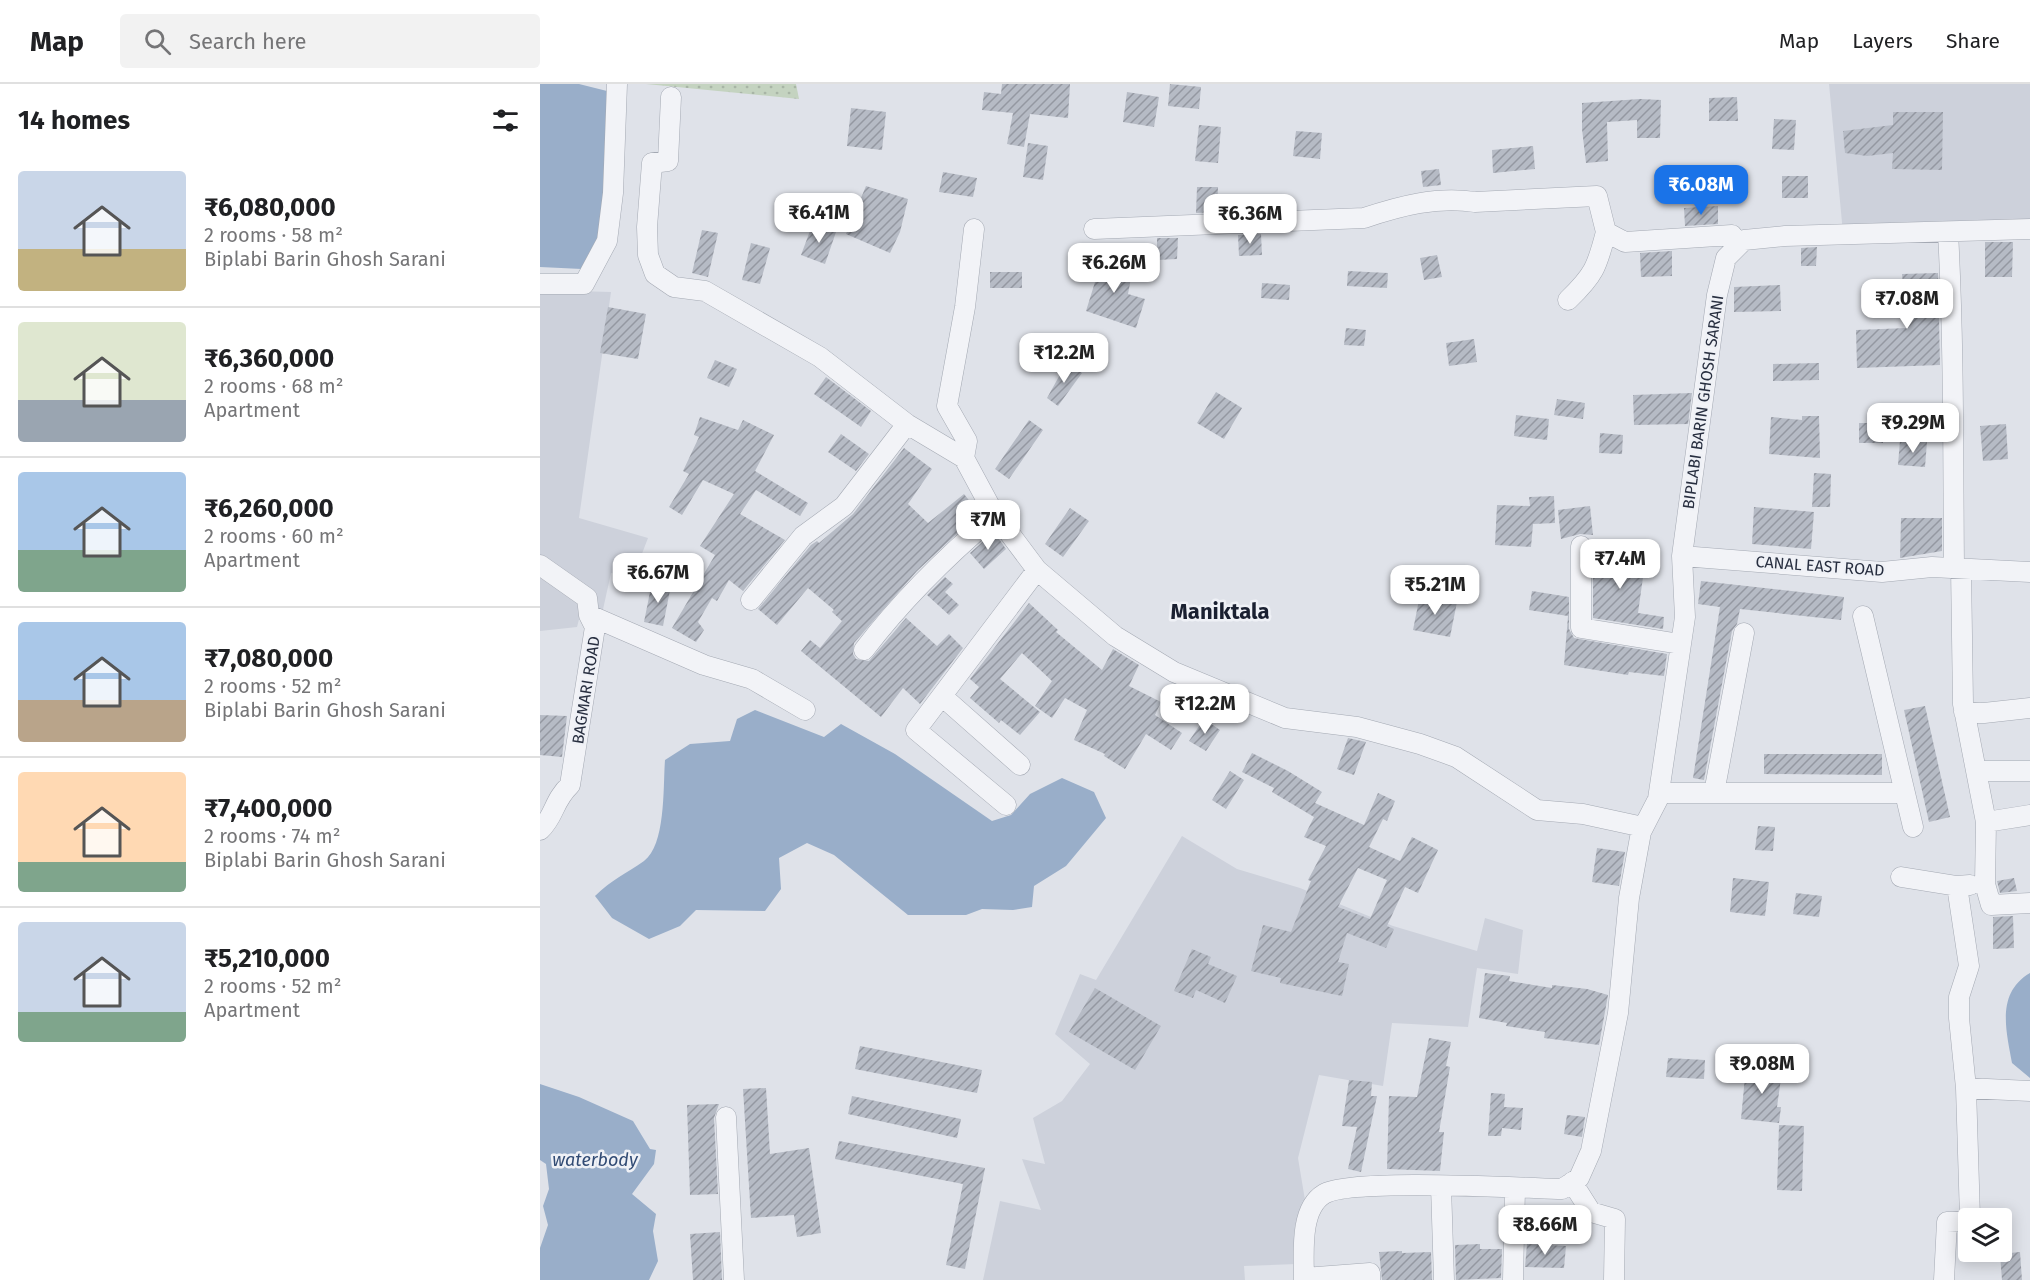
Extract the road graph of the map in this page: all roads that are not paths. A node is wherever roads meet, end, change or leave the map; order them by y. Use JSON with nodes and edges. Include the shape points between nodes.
{"nodes":[{"id":1,"x":617,"y":84,"type":"edge"},
{"id":2,"x":671,"y":97,"type":"dead end"},
{"id":3,"x":974,"y":229,"type":"dead end"},
{"id":4,"x":1094,"y":229,"type":"dead end"},
{"id":5,"x":2030,"y":230,"type":"edge"},
{"id":6,"x":1606,"y":232,"type":"junction"},
{"id":7,"x":1948,"y":232,"type":"junction"},
{"id":8,"x":1732,"y":235,"type":"dead end"},
{"id":9,"x":2030,"y":246,"type":"edge"},
{"id":10,"x":540,"y":284,"type":"edge"},
{"id":11,"x":1568,"y":300,"type":"dead end"},
{"id":12,"x":907,"y":424,"type":"junction"},
{"id":13,"x":964,"y":458,"type":"junction"},
{"id":14,"x":995,"y":515,"type":"junction"},
{"id":15,"x":1581,"y":546,"type":"dead end"},
{"id":16,"x":1682,"y":556,"type":"junction"},
{"id":17,"x":540,"y":565,"type":"edge"},
{"id":18,"x":1958,"y":568,"type":"junction"},
{"id":19,"x":1037,"y":570,"type":"junction"},
{"id":20,"x":2030,"y":572,"type":"edge"},
{"id":21,"x":751,"y":600,"type":"dead end"},
{"id":22,"x":589,"y":615,"type":"junction"},
{"id":23,"x":1863,"y":616,"type":"dead end"},
{"id":24,"x":1744,"y":633,"type":"dead end"},
{"id":25,"x":1680,"y":644,"type":"junction"},
{"id":26,"x":864,"y":650,"type":"dead end"},
{"id":27,"x":943,"y":697,"type":"junction"},
{"id":28,"x":2030,"y":708,"type":"edge"},
{"id":29,"x":805,"y":710,"type":"dead end"},
{"id":30,"x":1964,"y":712,"type":"junction"},
{"id":31,"x":1020,"y":765,"type":"dead end"},
{"id":32,"x":1976,"y":771,"type":"junction"},
{"id":33,"x":2030,"y":771,"type":"edge"},
{"id":34,"x":1659,"y":793,"type":"junction"},
{"id":35,"x":1714,"y":793,"type":"junction"},
{"id":36,"x":1903,"y":793,"type":"junction"},
{"id":37,"x":548,"y":796,"type":"edge"},
{"id":38,"x":1006,"y":805,"type":"dead end"},
{"id":39,"x":2030,"y":815,"type":"edge"},
{"id":40,"x":1986,"y":822,"type":"junction"},
{"id":41,"x":1643,"y":826,"type":"junction"},
{"id":42,"x":1913,"y":827,"type":"dead end"},
{"id":43,"x":540,"y":830,"type":"edge"},
{"id":44,"x":1901,"y":877,"type":"dead end"},
{"id":45,"x":1985,"y":884,"type":"junction"},
{"id":46,"x":1956,"y":886,"type":"junction"},
{"id":47,"x":2030,"y":903,"type":"edge"},
{"id":48,"x":1966,"y":1089,"type":"junction"},
{"id":49,"x":2030,"y":1091,"type":"edge"},
{"id":50,"x":726,"y":1117,"type":"dead end"},
{"id":51,"x":1572,"y":1182,"type":"junction"},
{"id":52,"x":1441,"y":1186,"type":"junction"},
{"id":53,"x":1515,"y":1188,"type":"junction"},
{"id":54,"x":1969,"y":1208,"type":"edge"},
{"id":55,"x":1958,"y":1221,"type":"edge"},
{"id":56,"x":1304,"y":1279,"type":"edge"},
{"id":57,"x":735,"y":1280,"type":"edge"},
{"id":58,"x":1370,"y":1280,"type":"edge"},
{"id":59,"x":1444,"y":1280,"type":"edge"},
{"id":60,"x":1513,"y":1280,"type":"edge"},
{"id":61,"x":1614,"y":1280,"type":"edge"},
{"id":62,"x":1944,"y":1280,"type":"edge"}],
"edges":[{"from":1,"to":10,"type":"street","via":[[614,194],[607,241],[584,284]]},
{"from":2,"to":12,"type":"street","via":[[668,161],[652,163],[647,227],[648,255],[655,274],[674,287],[705,291],[820,357]]},
{"from":3,"to":13,"type":"street","via":[[947,406],[967,441]]},
{"from":4,"to":6,"type":"street","via":[[1364,218],[1405,204],[1597,196]]},
{"from":5,"to":7,"type":"street","name":"BIPLABI BARIN GHOSH SARANI"},
{"from":5,"to":9,"type":"street"},
{"from":6,"to":8,"type":"street","via":[[1625,242]]},
{"from":6,"to":11,"type":"street","via":[[1590,279]]},
{"from":7,"to":16,"type":"street","name":"BIPLABI BARIN GHOSH SARANI","via":[[1744,240],[1726,258],[1717,295]]},
{"from":7,"to":18,"type":"street","via":[[1953,325],[1951,446]]},
{"from":12,"to":13,"type":"street"},
{"from":12,"to":21,"type":"street","via":[[844,506],[803,536]]},
{"from":13,"to":14,"type":"street"},
{"from":14,"to":19,"type":"street"},
{"from":14,"to":26,"type":"street","via":[[959,545],[892,614]]},
{"from":15,"to":25,"type":"street","via":[[1581,628]]},
{"from":16,"to":18,"type":"street","name":"CANAL EAST ROAD","via":[[1882,572]]},
{"from":16,"to":25,"type":"street","name":"BIPLABI BARIN GHOSH SARANI","via":[[1685,617]]},
{"from":17,"to":22,"type":"street","name":"BAGMARI ROAD","via":[[587,598]]},
{"from":18,"to":20,"type":"street","name":"CANAL EAST ROAD"},
{"from":18,"to":30,"type":"street"},
{"from":19,"to":27,"type":"street"},
{"from":19,"to":41,"type":"street","via":[[1115,636],[1174,672],[1285,718],[1357,728],[1420,744],[1456,758],[1537,810]]},
{"from":22,"to":29,"type":"street","via":[[704,665],[752,679]]},
{"from":22,"to":37,"type":"street","name":"BAGMARI ROAD","via":[[595,627],[573,773],[570,785]]},
{"from":23,"to":36,"type":"street"},
{"from":24,"to":35,"type":"street"},
{"from":25,"to":34,"type":"street","name":"BIPLABI BARIN GHOSH SARANI"},
{"from":27,"to":31,"type":"street"},
{"from":27,"to":38,"type":"street","via":[[918,732]]},
{"from":28,"to":30,"type":"street"},
{"from":30,"to":32,"type":"street"},
{"from":32,"to":33,"type":"street"},
{"from":32,"to":40,"type":"street"},
{"from":34,"to":35,"type":"street"},
{"from":34,"to":41,"type":"street","name":"BIPLABI BARIN GHOSH SARANI"},
{"from":35,"to":36,"type":"street"},
{"from":36,"to":42,"type":"street"},
{"from":37,"to":43,"type":"street","name":"BAGMARI ROAD","via":[[550,821]]},
{"from":39,"to":40,"type":"street"},
{"from":40,"to":45,"type":"street"},
{"from":41,"to":51,"type":"street","name":"BIPLABI BARIN GHOSH SARANI","via":[[1629,898],[1618,1013],[1591,1151],[1579,1178]]},
{"from":44,"to":46,"type":"street"},
{"from":45,"to":46,"type":"street"},
{"from":45,"to":47,"type":"street","via":[[1991,905]]},
{"from":46,"to":48,"type":"street","via":[[1969,966],[1959,997]]},
{"from":48,"to":49,"type":"street"},
{"from":48,"to":54,"type":"street"},
{"from":50,"to":57,"type":"street"},
{"from":51,"to":53,"type":"street","via":[[1562,1189]]},
{"from":51,"to":61,"type":"street","via":[[1591,1212],[1615,1219]]},
{"from":52,"to":53,"type":"street"},
{"from":52,"to":56,"type":"street","via":[[1348,1187],[1324,1194],[1312,1208],[1305,1232]]},
{"from":52,"to":59,"type":"street"},
{"from":53,"to":60,"type":"street"},
{"from":55,"to":62,"type":"street","via":[[1947,1222]]},
{"from":56,"to":58,"type":"street","via":[[1370,1274]]}]}
